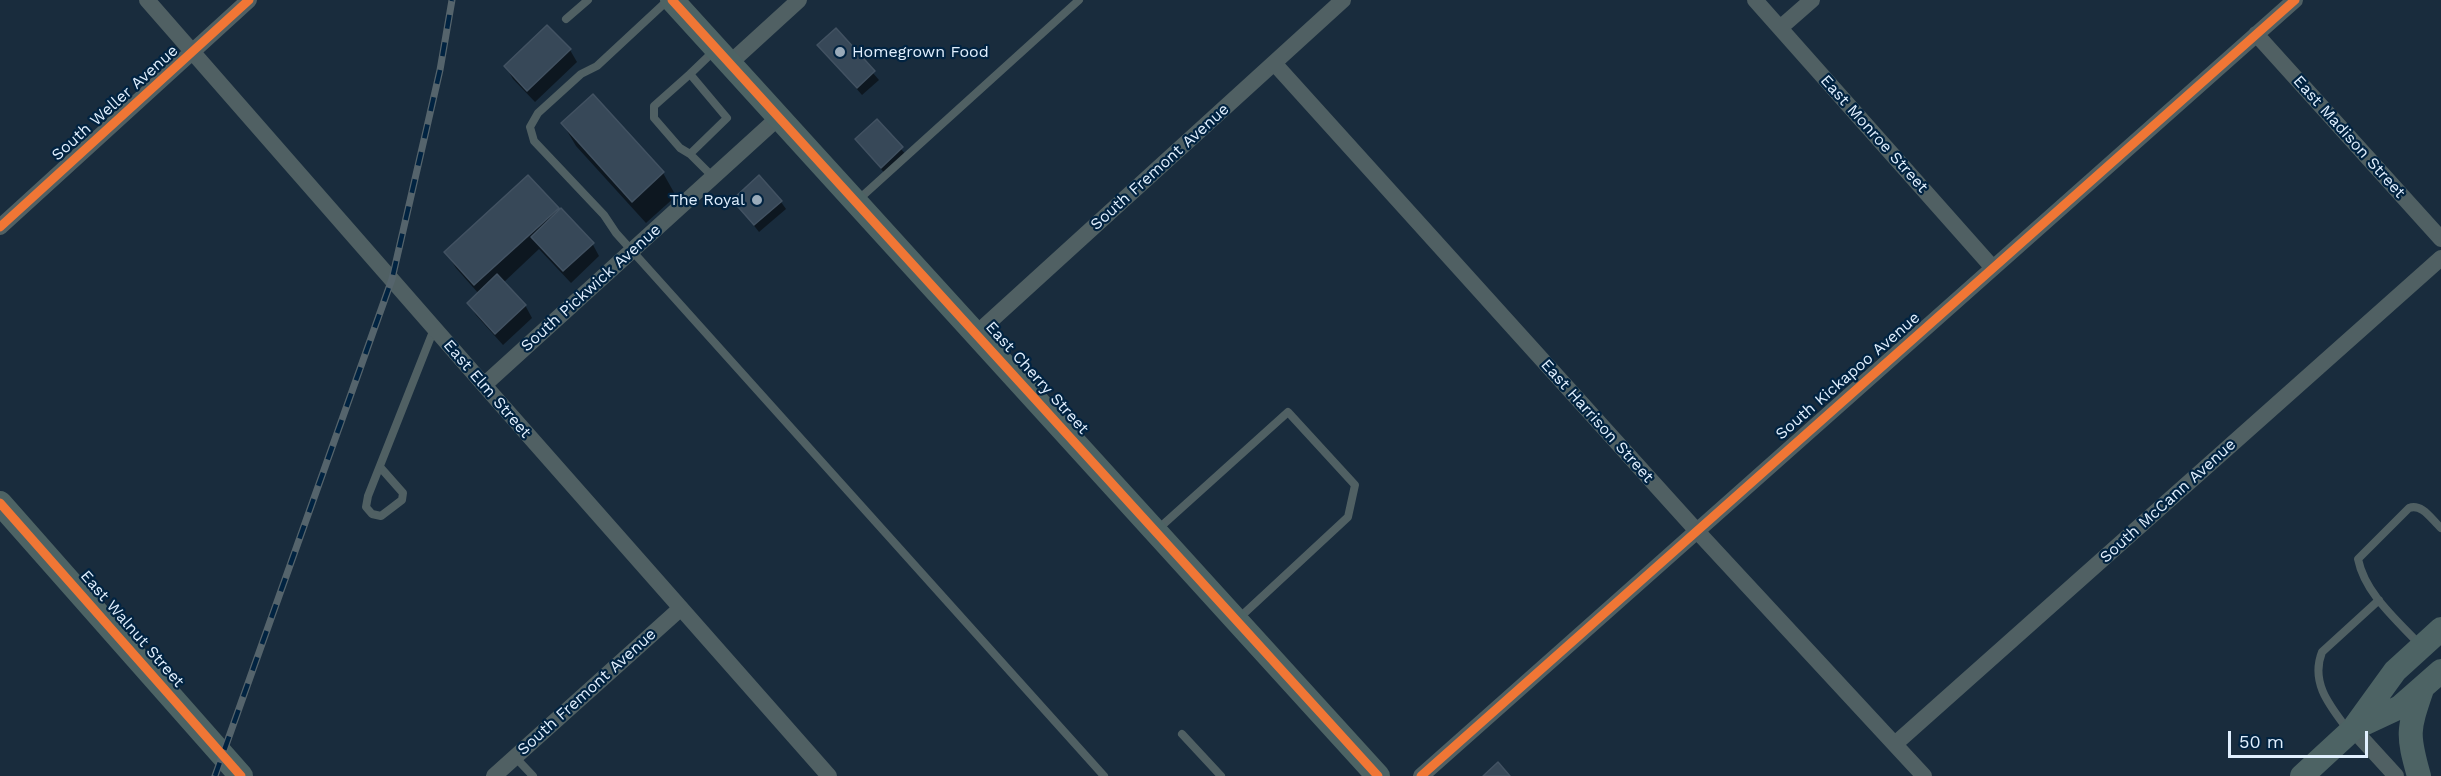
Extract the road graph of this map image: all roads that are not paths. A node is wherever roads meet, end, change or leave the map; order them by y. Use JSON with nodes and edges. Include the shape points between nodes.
{"nodes":[{"id":1,"x":147,"y":0,"type":"edge"},
{"id":2,"x":249,"y":0,"type":"edge"},
{"id":3,"x":588,"y":0,"type":"edge"},
{"id":4,"x":670,"y":0,"type":"edge"},
{"id":5,"x":799,"y":0,"type":"edge"},
{"id":6,"x":1079,"y":0,"type":"edge"},
{"id":7,"x":1343,"y":0,"type":"edge"},
{"id":8,"x":1755,"y":0,"type":"edge"},
{"id":9,"x":1812,"y":0,"type":"edge"},
{"id":10,"x":2295,"y":0,"type":"edge"},
{"id":11,"x":566,"y":19,"type":"dead end"},
{"id":12,"x":1780,"y":28,"type":"junction"},
{"id":13,"x":2256,"y":34,"type":"junction"},
{"id":14,"x":193,"y":52,"type":"junction"},
{"id":15,"x":723,"y":56,"type":"junction"},
{"id":16,"x":1274,"y":63,"type":"junction"},
{"id":17,"x":690,"y":74,"type":"junction"},
{"id":18,"x":778,"y":117,"type":"junction"},
{"id":19,"x":690,"y":154,"type":"junction"},
{"id":20,"x":713,"y":177,"type":"junction"},
{"id":21,"x":856,"y":202,"type":"junction"},
{"id":22,"x":0,"y":227,"type":"edge"},
{"id":23,"x":2441,"y":239,"type":"edge"},
{"id":24,"x":632,"y":251,"type":"junction"},
{"id":25,"x":2441,"y":258,"type":"edge"},
{"id":26,"x":1993,"y":268,"type":"junction"},
{"id":27,"x":434,"y":328,"type":"junction"},
{"id":28,"x":976,"y":334,"type":"junction"},
{"id":29,"x":484,"y":385,"type":"junction"},
{"id":30,"x":380,"y":466,"type":"junction"},
{"id":31,"x":2,"y":509,"type":"edge"},
{"id":32,"x":2441,"y":528,"type":"edge"},
{"id":33,"x":1696,"y":530,"type":"junction"},
{"id":34,"x":1156,"y":531,"type":"junction"},
{"id":35,"x":2379,"y":600,"type":"junction"},
{"id":36,"x":681,"y":608,"type":"junction"},
{"id":37,"x":1237,"y":620,"type":"junction"},
{"id":38,"x":2441,"y":629,"type":"edge"},
{"id":39,"x":2421,"y":646,"type":"junction"},
{"id":40,"x":2432,"y":679,"type":"edge"},
{"id":41,"x":2352,"y":730,"type":"junction"},
{"id":42,"x":1182,"y":734,"type":"dead end"},
{"id":43,"x":1895,"y":744,"type":"junction"},
{"id":44,"x":515,"y":757,"type":"junction"},
{"id":45,"x":241,"y":776,"type":"edge"},
{"id":46,"x":494,"y":776,"type":"edge"},
{"id":47,"x":532,"y":776,"type":"edge"},
{"id":48,"x":830,"y":776,"type":"edge"},
{"id":49,"x":1104,"y":776,"type":"edge"},
{"id":50,"x":1221,"y":776,"type":"edge"},
{"id":51,"x":1378,"y":776,"type":"edge"},
{"id":52,"x":1421,"y":776,"type":"edge"},
{"id":53,"x":1924,"y":776,"type":"edge"},
{"id":54,"x":2302,"y":776,"type":"edge"},
{"id":55,"x":2396,"y":776,"type":"edge"},
{"id":56,"x":2419,"y":776,"type":"edge"}],
"edges":[{"from":1,"to":14,"type":"street","name":"East Elm Street"},
{"from":2,"to":14,"type":"street","name":"South Weller Avenue"},
{"from":3,"to":11,"type":"lane"},
{"from":4,"to":15,"type":"street","name":"East Cherry Street"},
{"from":4,"to":24,"type":"lane","via":[[538,113],[530,127],[534,141],[604,215]]},
{"from":5,"to":15,"type":"street"},
{"from":6,"to":21,"type":"lane"},
{"from":7,"to":16,"type":"street","name":"South Fremont Avenue"},
{"from":8,"to":12,"type":"street","name":"East Monroe Street"},
{"from":9,"to":12,"type":"street"},
{"from":10,"to":13,"type":"street","name":"South Kickapoo Avenue"},
{"from":12,"to":26,"type":"street","name":"East Monroe Street"},
{"from":13,"to":23,"type":"street","name":"East Madison Street"},
{"from":13,"to":26,"type":"street","name":"South Kickapoo Avenue"},
{"from":14,"to":22,"type":"street","name":"South Weller Avenue"},
{"from":14,"to":27,"type":"street","name":"East Elm Street"},
{"from":15,"to":17,"type":"lane"},
{"from":15,"to":18,"type":"street","name":"East Cherry Street"},
{"from":16,"to":28,"type":"street","name":"South Fremont Avenue"},
{"from":16,"to":33,"type":"street","name":"East Harrison Street"},
{"from":17,"to":19,"type":"lane","via":[[727,118]]},
{"from":17,"to":19,"type":"lane","via":[[654,106],[654,118]]},
{"from":18,"to":20,"type":"street","name":"South Pickwick Avenue"},
{"from":18,"to":21,"type":"street","name":"East Cherry Street"},
{"from":19,"to":20,"type":"lane"},
{"from":20,"to":24,"type":"street","name":"South Pickwick Avenue"},
{"from":21,"to":28,"type":"street","name":"East Cherry Street"},
{"from":24,"to":29,"type":"street","name":"South Pickwick Avenue"},
{"from":24,"to":49,"type":"lane"},
{"from":25,"to":43,"type":"street","name":"South McCann Avenue"},
{"from":26,"to":33,"type":"street","name":"South Kickapoo Avenue"},
{"from":27,"to":29,"type":"street","name":"East Elm Street"},
{"from":27,"to":30,"type":"lane"},
{"from":28,"to":34,"type":"street","name":"East Cherry Street"},
{"from":29,"to":36,"type":"street","name":"East Elm Street"},
{"from":30,"to":30,"type":"lane","via":[[366,507],[381,516],[402,500],[403,493]]},
{"from":31,"to":45,"type":"street","name":"East Walnut Street"},
{"from":32,"to":35,"type":"lane","via":[[2420,507],[2414,506],[2362,554],[2358,559],[2360,570]]},
{"from":33,"to":43,"type":"street","name":"East Harrison Street"},
{"from":33,"to":52,"type":"street","name":"South Kickapoo Avenue"},
{"from":34,"to":37,"type":"street","name":"East Cherry Street"},
{"from":34,"to":37,"type":"lane","via":[[1288,412],[1340,469],[1354,485],[1347,517]]},
{"from":35,"to":39,"type":"lane"},
{"from":35,"to":41,"type":"lane","via":[[2319,659],[2317,671],[2326,701]]},
{"from":36,"to":44,"type":"street","name":"South Fremont Avenue"},
{"from":36,"to":48,"type":"street","name":"East Elm Street"},
{"from":37,"to":51,"type":"street","name":"East Cherry Street"},
{"from":38,"to":39,"type":"street"},
{"from":39,"to":41,"type":"street","via":[[2395,671]]},
{"from":40,"to":41,"type":"street","via":[[2400,707]]},
{"from":40,"to":56,"type":"street","via":[[2409,727],[2410,747]]},
{"from":41,"to":54,"type":"street"},
{"from":41,"to":55,"type":"street"},
{"from":42,"to":50,"type":"lane"},
{"from":43,"to":53,"type":"street","name":"East Harrison Street"},
{"from":44,"to":46,"type":"street","name":"South Fremont Avenue"},
{"from":44,"to":47,"type":"lane"}]}
